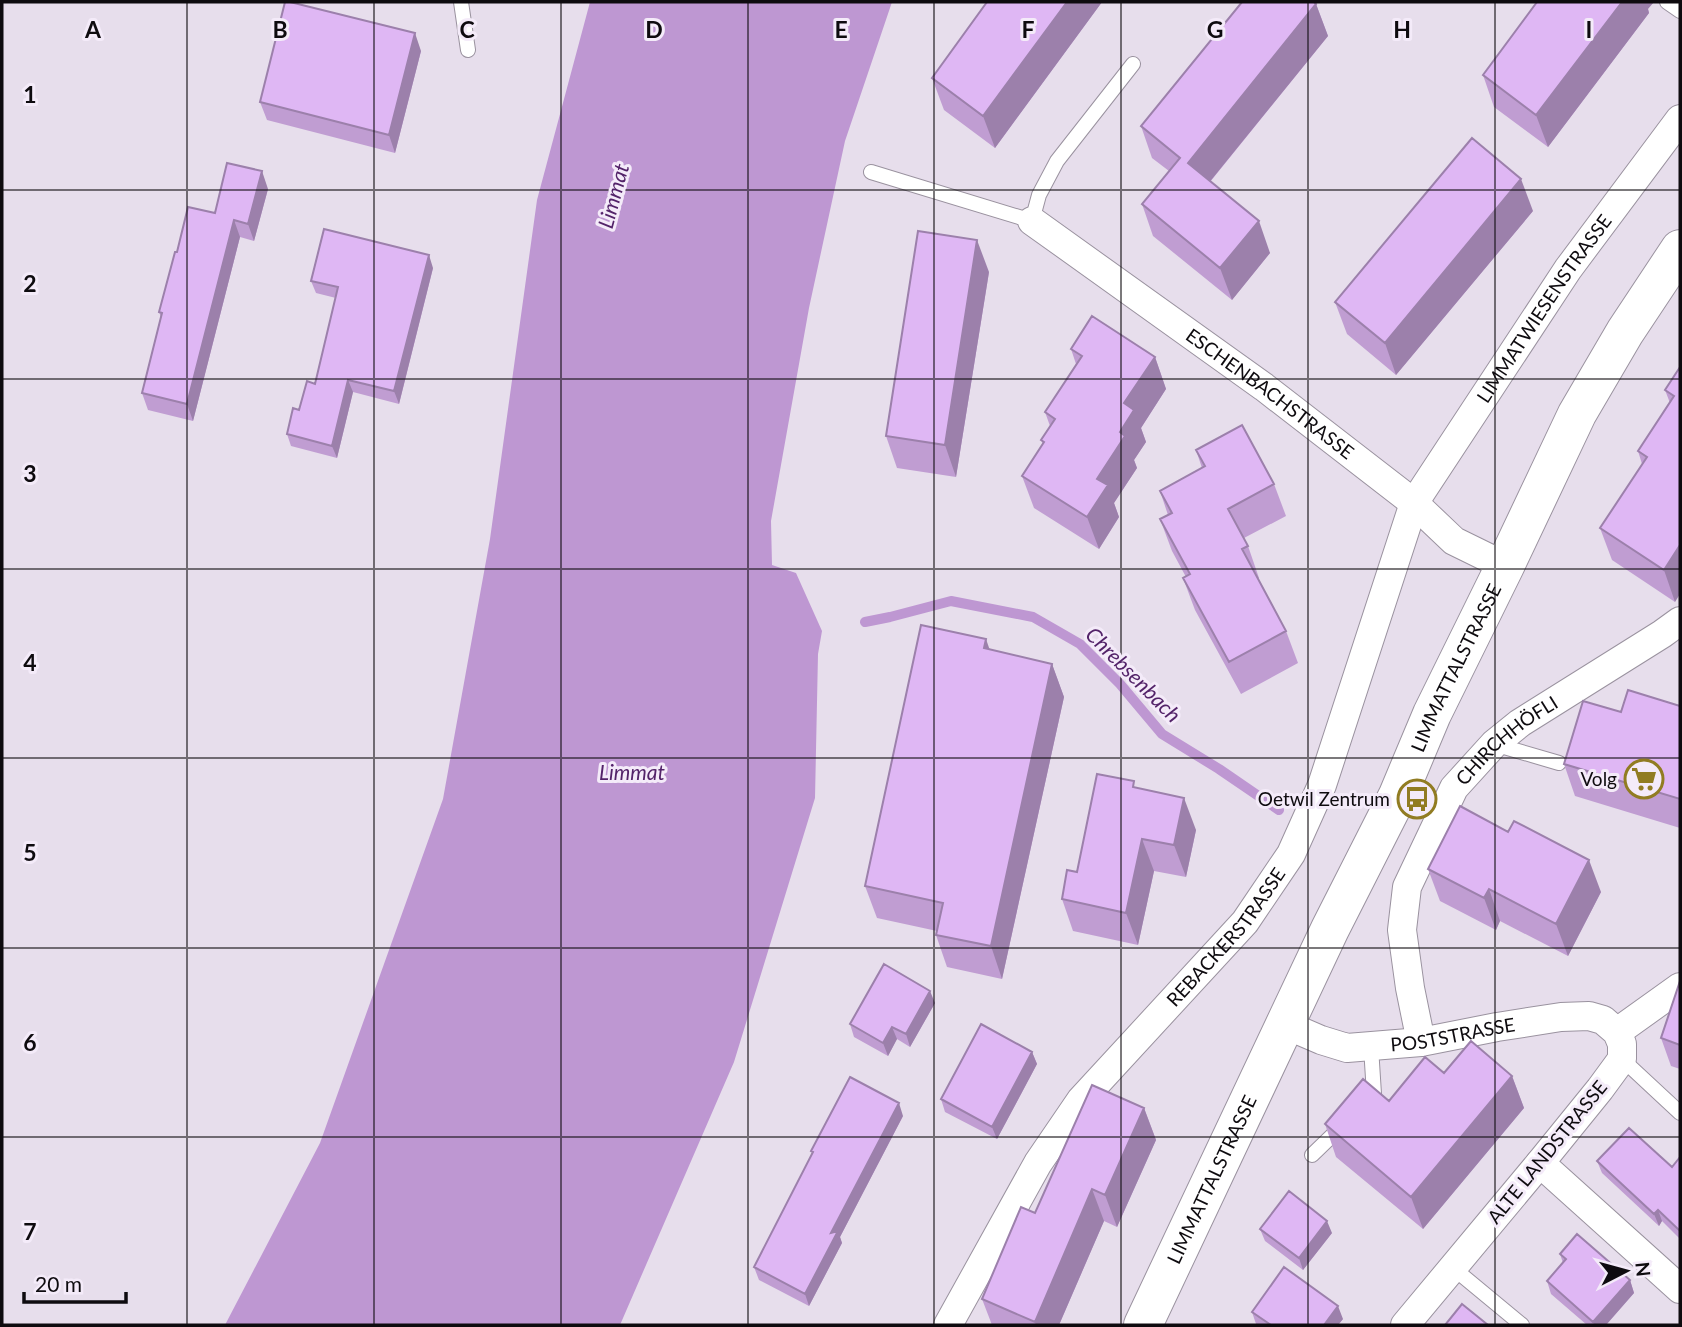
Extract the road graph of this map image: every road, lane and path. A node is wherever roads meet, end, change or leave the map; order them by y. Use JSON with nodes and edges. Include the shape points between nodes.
{"nodes":[{"id":1,"x":461,"y":2,"type":"edge"},
{"id":2,"x":1667,"y":2,"type":"edge"},
{"id":3,"x":1680,"y":12,"type":"edge"},
{"id":4,"x":468,"y":50,"type":"dead end"},
{"id":5,"x":1133,"y":64,"type":"dead end"},
{"id":6,"x":1680,"y":119,"type":"edge"},
{"id":7,"x":871,"y":172,"type":"dead end"},
{"id":8,"x":1032,"y":221,"type":"junction"},
{"id":9,"x":1680,"y":249,"type":"edge"},
{"id":10,"x":1414,"y":503,"type":"junction"},
{"id":11,"x":1505,"y":566,"type":"junction"},
{"id":12,"x":1680,"y":621,"type":"edge"},
{"id":13,"x":1494,"y":744,"type":"junction"},
{"id":14,"x":1559,"y":763,"type":"dead end"},
{"id":15,"x":1680,"y":987,"type":"edge"},
{"id":16,"x":1286,"y":1025,"type":"junction"},
{"id":17,"x":1421,"y":1042,"type":"junction"},
{"id":18,"x":1619,"y":1045,"type":"junction"},
{"id":19,"x":1371,"y":1047,"type":"junction"},
{"id":20,"x":1680,"y":1113,"type":"edge"},
{"id":21,"x":1312,"y":1155,"type":"dead end"},
{"id":22,"x":1540,"y":1163,"type":"junction"},
{"id":23,"x":1452,"y":1267,"type":"junction"},
{"id":24,"x":1680,"y":1289,"type":"edge"},
{"id":25,"x":948,"y":1325,"type":"edge"},
{"id":26,"x":1143,"y":1325,"type":"edge"},
{"id":27,"x":1405,"y":1325,"type":"edge"},
{"id":28,"x":1522,"y":1325,"type":"edge"}],
"edges":[{"from":1,"to":4,"type":"lane"},
{"from":2,"to":3,"type":"lane"},
{"from":5,"to":8,"type":"lane","via":[[1057,161],[1039,195]]},
{"from":6,"to":10,"type":"street","name":"LIMMATWIESENSTRASSE","via":[[1568,269]]},
{"from":7,"to":8,"type":"lane"},
{"from":8,"to":10,"type":"street","name":"ESCHENBACHSTRASSE","via":[[1265,387]]},
{"from":9,"to":11,"type":"main road","name":"LIMMATTALSTRASSE","via":[[1577,414]]},
{"from":10,"to":11,"type":"street","name":"ESCHENBACHSTRASSE","via":[[1454,541]]},
{"from":10,"to":25,"type":"street","name":"REBACKERSTRASSE","via":[[1322,785],[1291,854],[1245,922],[1081,1100],[1038,1163]]},
{"from":11,"to":16,"type":"main road","name":"LIMMATTALSTRASSE"},
{"from":12,"to":13,"type":"street","name":"CHIRCHHÖFLI"},
{"from":13,"to":14,"type":"lane"},
{"from":13,"to":17,"type":"street","name":"CHIRCHHÖFLI","via":[[1454,788],[1407,887],[1402,930]]},
{"from":15,"to":18,"type":"street","name":"ALTE LANDSTRASSE"},
{"from":16,"to":19,"type":"street","name":"POSTSTRASSE","via":[[1347,1048]]},
{"from":16,"to":26,"type":"main road","name":"LIMMATTALSTRASSE"},
{"from":17,"to":18,"type":"street","name":"POSTSTRASSE","via":[[1589,1016],[1603,1020]]},
{"from":17,"to":19,"type":"street","name":"POSTSTRASSE"},
{"from":18,"to":20,"type":"lane"},
{"from":18,"to":22,"type":"street","name":"ALTE LANDSTRASSE"},
{"from":19,"to":21,"type":"lane","via":[[1374,1094]]},
{"from":22,"to":23,"type":"street","name":"ALTE LANDSTRASSE"},
{"from":22,"to":24,"type":"street"},
{"from":23,"to":27,"type":"street","name":"ALTE LANDSTRASSE"},
{"from":23,"to":28,"type":"lane"}]}
